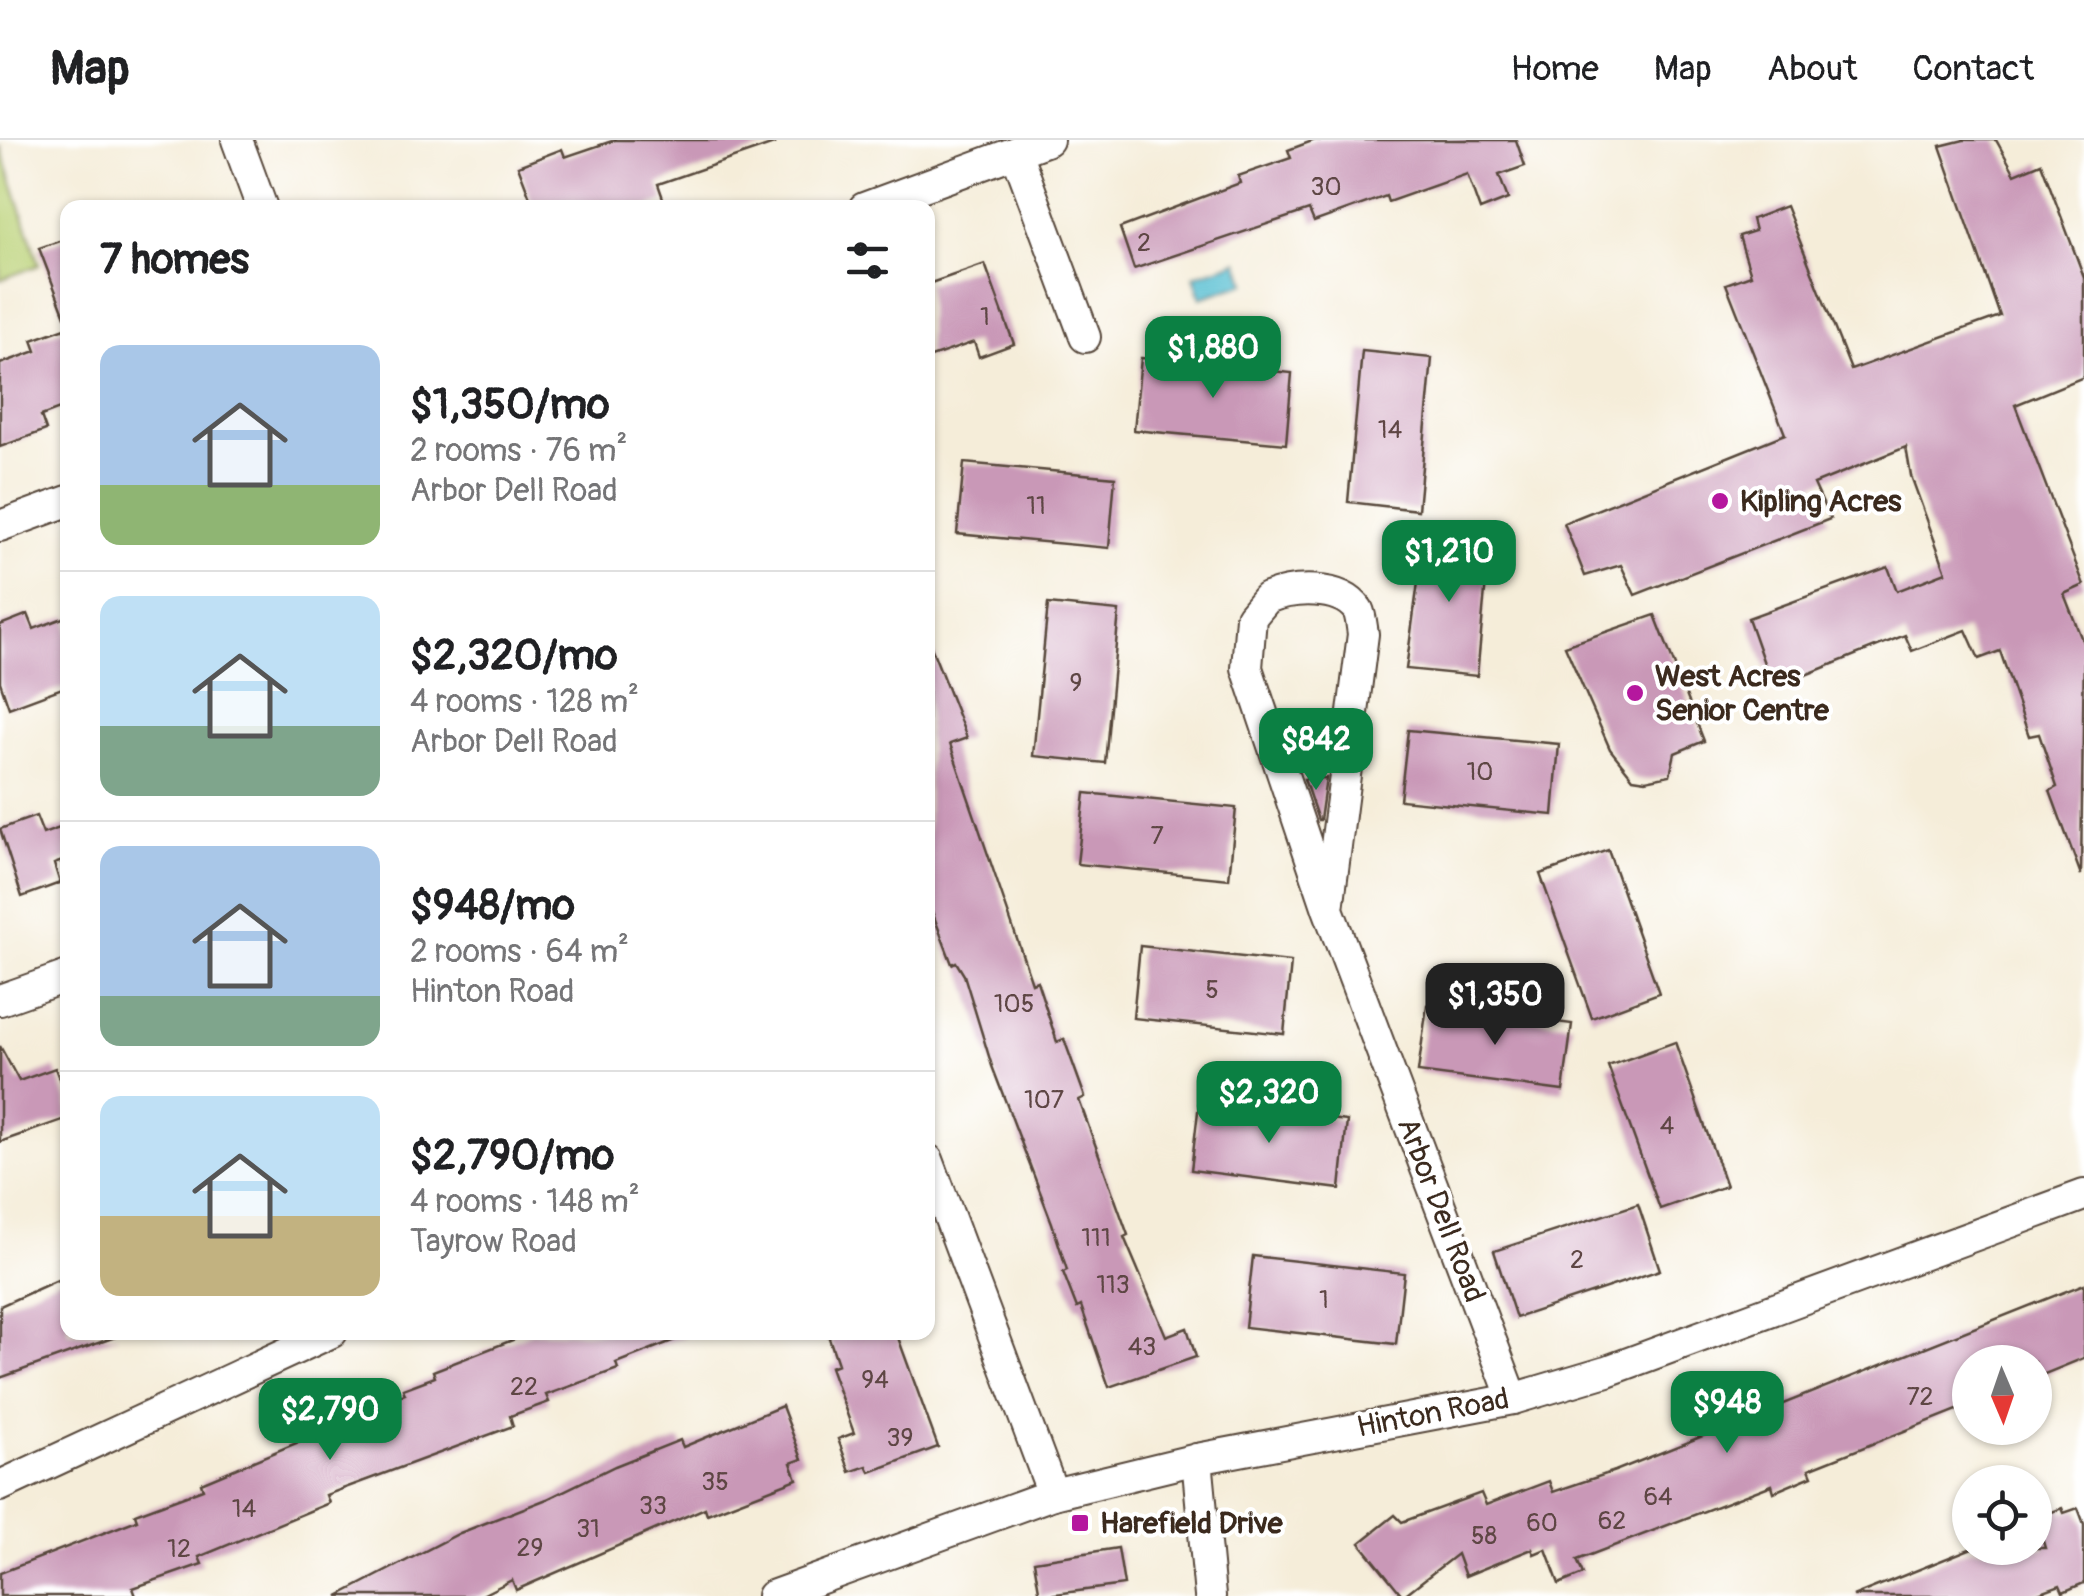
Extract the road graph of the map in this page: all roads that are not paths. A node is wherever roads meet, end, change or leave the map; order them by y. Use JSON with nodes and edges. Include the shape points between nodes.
{"nodes":[{"id":1,"x":236,"y":140,"type":"edge"},
{"id":2,"x":1048,"y":140,"type":"edge"},
{"id":3,"x":1016,"y":152,"type":"junction"},
{"id":4,"x":259,"y":200,"type":"edge"},
{"id":5,"x":886,"y":200,"type":"edge"},
{"id":6,"x":1084,"y":337,"type":"dead end"},
{"id":7,"x":60,"y":504,"type":"edge"},
{"id":8,"x":0,"y":526,"type":"edge"},
{"id":9,"x":1328,"y":909,"type":"junction"},
{"id":10,"x":60,"y":979,"type":"edge"},
{"id":11,"x":0,"y":1000,"type":"edge"},
{"id":12,"x":935,"y":1179,"type":"edge"},
{"id":13,"x":2084,"y":1195,"type":"edge"},
{"id":14,"x":315,"y":1340,"type":"edge"},
{"id":15,"x":1513,"y":1399,"type":"junction"},
{"id":16,"x":1197,"y":1459,"type":"junction"},
{"id":17,"x":0,"y":1486,"type":"edge"},
{"id":18,"x":1052,"y":1494,"type":"junction"},
{"id":19,"x":772,"y":1596,"type":"edge"},
{"id":20,"x":1210,"y":1596,"type":"edge"}],
"edges":[{"from":1,"to":4,"type":"street"},
{"from":2,"to":3,"type":"street"},
{"from":3,"to":5,"type":"street"},
{"from":3,"to":6,"type":"street"},
{"from":7,"to":8,"type":"street"},
{"from":9,"to":9,"type":"street","name":"Arbor Dell Road","via":[[1247,668],[1252,618],[1267,598],[1310,590],[1338,596],[1358,610],[1364,634]]},
{"from":9,"to":15,"type":"street","name":"Arbor Dell Road"},
{"from":10,"to":11,"type":"street"},
{"from":12,"to":18,"type":"street"},
{"from":13,"to":15,"type":"street","name":"Hinton Road","via":[[1607,1371]]},
{"from":14,"to":17,"type":"street"},
{"from":15,"to":16,"type":"street","name":"Hinton Road"},
{"from":16,"to":18,"type":"street","name":"Hinton Road"},
{"from":16,"to":20,"type":"street"},
{"from":18,"to":19,"type":"street","name":"Hinton Road"}]}
